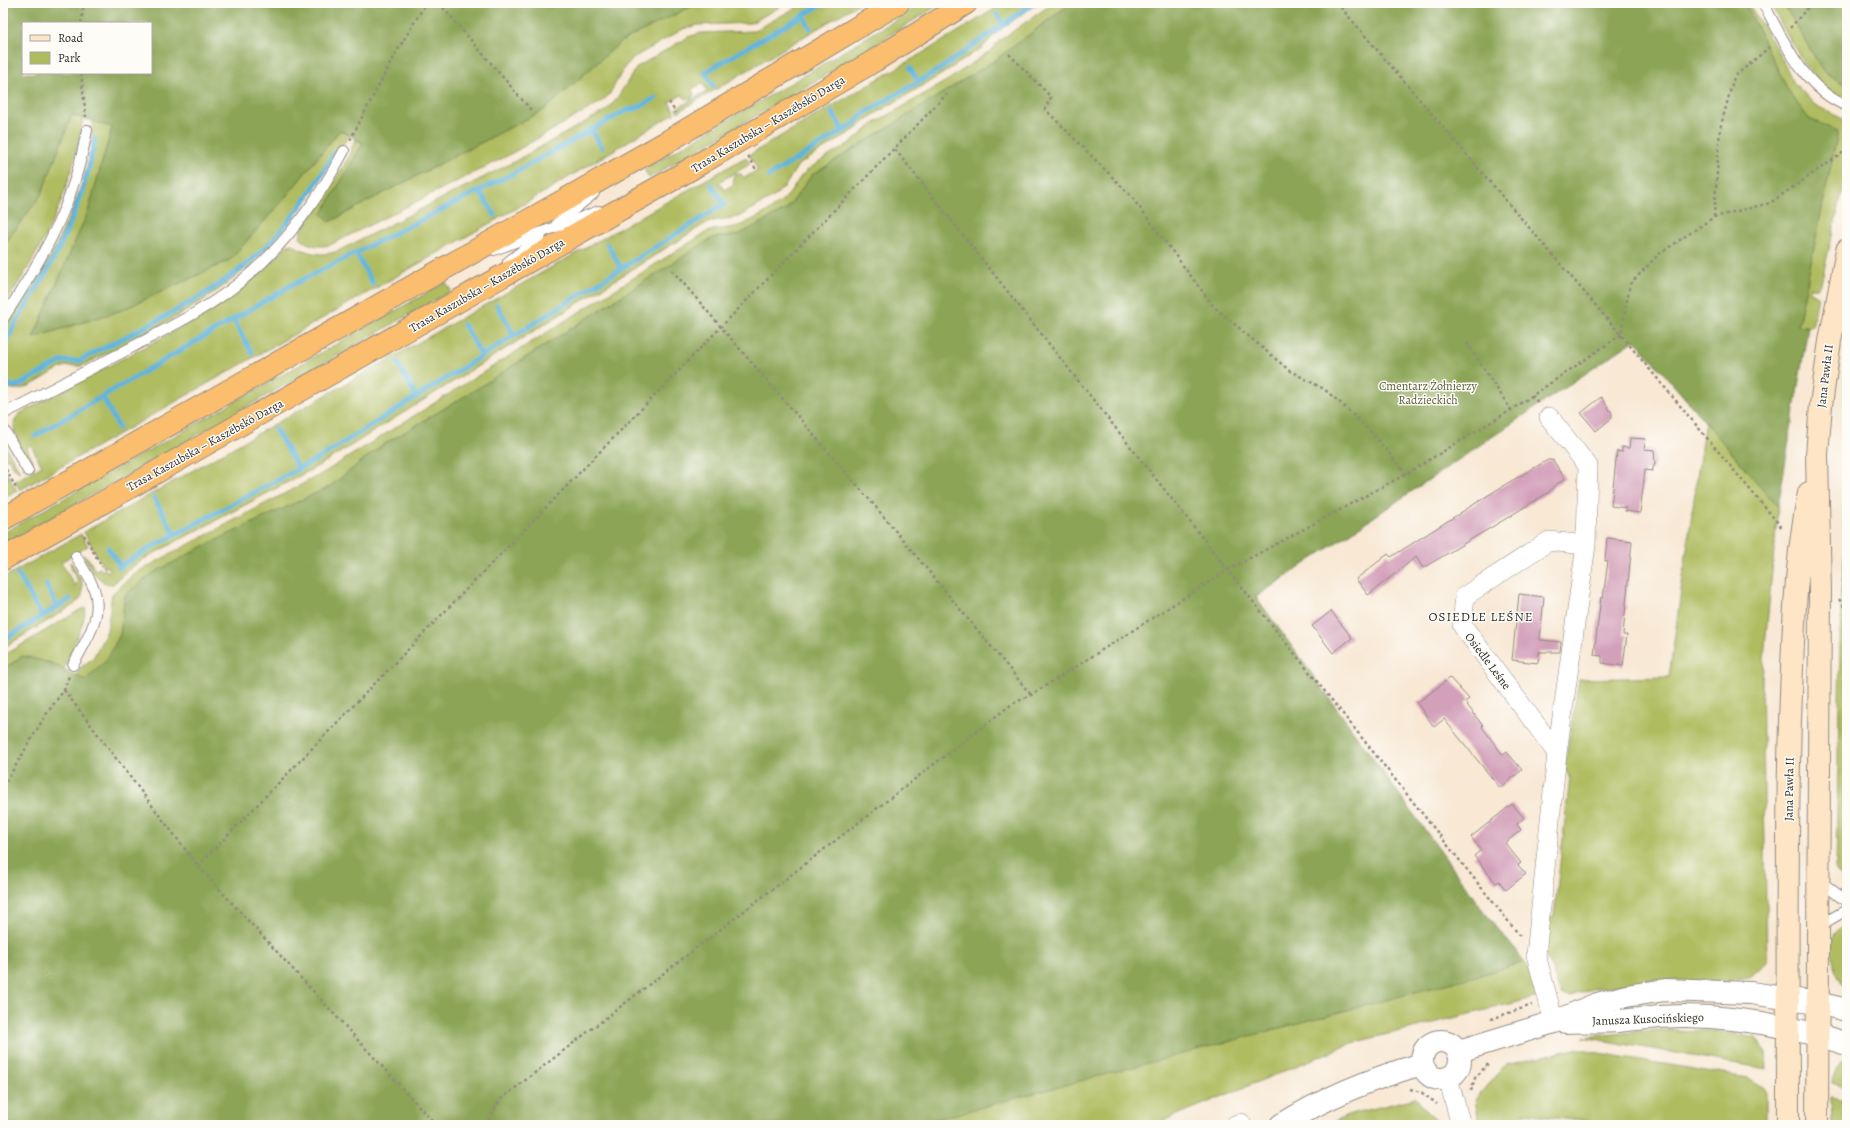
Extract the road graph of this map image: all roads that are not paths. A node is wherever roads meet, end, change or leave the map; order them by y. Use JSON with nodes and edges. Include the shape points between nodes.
{"nodes":[{"id":1,"x":898,"y":3,"type":"edge"},
{"id":2,"x":966,"y":3,"type":"edge"},
{"id":3,"x":1763,"y":3,"type":"edge"},
{"id":4,"x":1847,"y":106,"type":"edge"},
{"id":5,"x":87,"y":130,"type":"road end"},
{"id":6,"x":344,"y":151,"type":"road end"},
{"id":7,"x":638,"y":158,"type":"junction"},
{"id":8,"x":656,"y":189,"type":"junction"},
{"id":9,"x":549,"y":230,"type":"junction"},
{"id":10,"x":1847,"y":250,"type":"edge"},
{"id":11,"x":442,"y":270,"type":"junction"},
{"id":12,"x":459,"y":301,"type":"junction"},
{"id":13,"x":3,"y":319,"type":"edge"},
{"id":14,"x":3,"y":414,"type":"edge"},
{"id":15,"x":1549,"y":417,"type":"dead end"},
{"id":16,"x":3,"y":428,"type":"edge"},
{"id":17,"x":1817,"y":454,"type":"junction"},
{"id":18,"x":28,"y":471,"type":"dead end"},
{"id":19,"x":3,"y":518,"type":"edge"},
{"id":20,"x":1586,"y":545,"type":"junction"},
{"id":21,"x":76,"y":556,"type":"dead end"},
{"id":22,"x":3,"y":559,"type":"edge"},
{"id":23,"x":73,"y":665,"type":"dead end"},
{"id":24,"x":1557,"y":753,"type":"junction"},
{"id":25,"x":1818,"y":879,"type":"junction"},
{"id":26,"x":1847,"y":902,"type":"edge"},
{"id":27,"x":1847,"y":912,"type":"edge"},
{"id":28,"x":1817,"y":927,"type":"junction"},
{"id":29,"x":1789,"y":999,"type":"junction"},
{"id":30,"x":1817,"y":1003,"type":"junction"},
{"id":31,"x":1847,"y":1010,"type":"edge"},
{"id":32,"x":1554,"y":1022,"type":"junction"},
{"id":33,"x":1789,"y":1028,"type":"junction"},
{"id":34,"x":1817,"y":1034,"type":"junction"},
{"id":35,"x":1847,"y":1044,"type":"edge"},
{"id":36,"x":1458,"y":1051,"type":"junction"},
{"id":37,"x":1422,"y":1064,"type":"junction"},
{"id":38,"x":1448,"y":1078,"type":"junction"},
{"id":39,"x":1281,"y":1125,"type":"edge"},
{"id":40,"x":1461,"y":1125,"type":"edge"},
{"id":41,"x":1788,"y":1125,"type":"edge"},
{"id":42,"x":1817,"y":1125,"type":"edge"}],
"edges":[{"from":1,"to":7,"type":"highway"},
{"from":2,"to":8,"type":"highway","name":"Trasa Kaszubska – Kaszëbskô Darga","via":[[874,61]]},
{"from":3,"to":4,"type":"lane","via":[[1810,80],[1832,98]]},
{"from":5,"to":13,"type":"lane","via":[[78,174],[60,221],[37,267]]},
{"from":6,"to":14,"type":"lane","via":[[326,185],[296,227],[264,261],[226,293],[177,323]]},
{"from":7,"to":9,"type":"lane"},
{"from":7,"to":11,"type":"highway"},
{"from":8,"to":9,"type":"lane"},
{"from":8,"to":12,"type":"highway","name":"Trasa Kaszubska – Kaszëbskô Darga"},
{"from":9,"to":11,"type":"lane"},
{"from":9,"to":12,"type":"lane"},
{"from":10,"to":17,"type":"main road","name":"Jana Pawła II","via":[[1830,340]]},
{"from":11,"to":19,"type":"highway"},
{"from":12,"to":22,"type":"highway","name":"Trasa Kaszubska – Kaszëbskô Darga"},
{"from":15,"to":20,"type":"street","via":[[1588,466]]},
{"from":16,"to":18,"type":"lane"},
{"from":17,"to":25,"type":"main road","name":"Jana Pawła II","via":[[1820,592]]},
{"from":17,"to":29,"type":"main road","name":"Jana Pawła II","via":[[1801,533],[1793,623],[1788,797]]},
{"from":20,"to":24,"type":"street"},
{"from":20,"to":24,"type":"street","name":"Osiedle Leśne","via":[[1549,541],[1465,596],[1462,625]]},
{"from":21,"to":23,"type":"lane","via":[[94,590],[97,610],[91,631]]},
{"from":24,"to":32,"type":"street","via":[[1536,955]]},
{"from":25,"to":26,"type":"lane"},
{"from":25,"to":28,"type":"main road","name":"Jana Pawła II"},
{"from":27,"to":28,"type":"lane"},
{"from":28,"to":30,"type":"main road","name":"Jana Pawła II"},
{"from":29,"to":30,"type":"street","name":"Janusza Kusocińskiego"},
{"from":29,"to":32,"type":"street","name":"Janusza Kusocińskiego","via":[[1735,991],[1665,990],[1597,1004]]},
{"from":29,"to":33,"type":"main road","name":"Jana Pawła II"},
{"from":30,"to":31,"type":"street","name":"Janusza Kusocińskiego"},
{"from":30,"to":34,"type":"main road","name":"Jana Pawła II"},
{"from":32,"to":33,"type":"street","name":"Janusza Kusocińskiego","via":[[1686,1016]]},
{"from":32,"to":36,"type":"street","name":"Janusza Kusocińskiego"},
{"from":33,"to":34,"type":"street","name":"Janusza Kusocińskiego"},
{"from":33,"to":41,"type":"main road","name":"Jana Pawła II"},
{"from":34,"to":35,"type":"street","name":"Janusza Kusocińskiego"},
{"from":34,"to":42,"type":"main road","name":"Jana Pawła II"},
{"from":36,"to":37,"type":"street","via":[[1450,1043],[1438,1040],[1430,1043],[1425,1049]]},
{"from":36,"to":38,"type":"street","via":[[1459,1067],[1455,1074]]},
{"from":37,"to":38,"type":"street","via":[[1425,1072],[1432,1077]]},
{"from":37,"to":39,"type":"street","via":[[1349,1090]]},
{"from":38,"to":40,"type":"street"}]}
